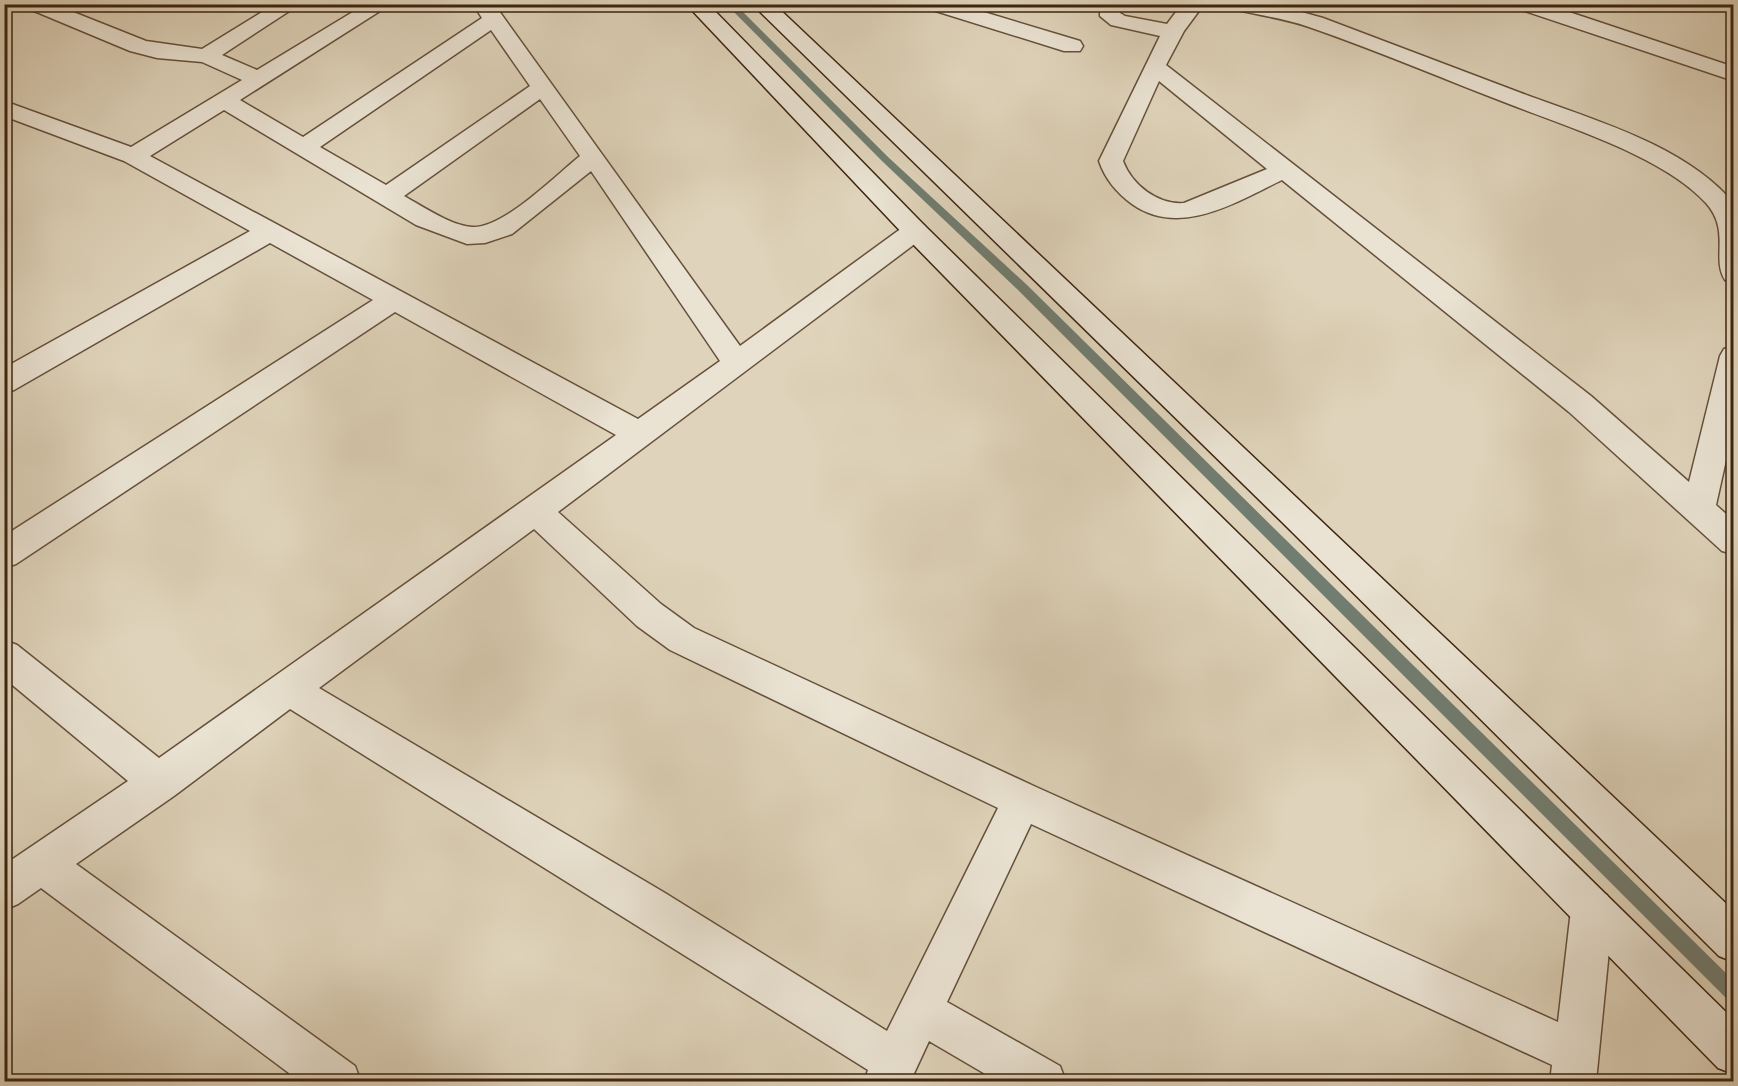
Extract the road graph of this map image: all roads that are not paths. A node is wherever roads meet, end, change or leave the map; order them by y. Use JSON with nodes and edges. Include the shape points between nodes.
{"nodes":[{"id":1,"x":34,"y":4,"type":"edge"},
{"id":2,"x":381,"y":4,"type":"edge"},
{"id":3,"x":696,"y":4,"type":"edge"},
{"id":4,"x":762,"y":4,"type":"edge"},
{"id":5,"x":933,"y":4,"type":"edge"},
{"id":6,"x":1110,"y":4,"type":"edge"},
{"id":7,"x":1194,"y":4,"type":"edge"},
{"id":8,"x":1237,"y":4,"type":"edge"},
{"id":9,"x":1522,"y":4,"type":"edge"},
{"id":10,"x":288,"y":5,"type":"edge"},
{"id":11,"x":488,"y":12,"type":"edge"},
{"id":12,"x":1173,"y":32,"type":"junction"},
{"id":13,"x":1072,"y":46,"type":"dead end"},
{"id":14,"x":206,"y":56,"type":"junction"},
{"id":15,"x":1156,"y":68,"type":"junction"},
{"id":16,"x":1734,"y":74,"type":"edge"},
{"id":17,"x":259,"y":79,"type":"junction"},
{"id":18,"x":543,"y":87,"type":"junction"},
{"id":19,"x":224,"y":100,"type":"junction"},
{"id":20,"x":8,"y":113,"type":"edge"},
{"id":21,"x":303,"y":148,"type":"junction"},
{"id":22,"x":133,"y":156,"type":"junction"},
{"id":23,"x":593,"y":157,"type":"junction"},
{"id":24,"x":1285,"y":170,"type":"junction"},
{"id":25,"x":386,"y":196,"type":"junction"},
{"id":26,"x":271,"y":231,"type":"junction"},
{"id":27,"x":915,"y":231,"type":"junction"},
{"id":28,"x":1734,"y":274,"type":"edge"},
{"id":29,"x":394,"y":299,"type":"junction"},
{"id":30,"x":1734,"y":356,"type":"edge"},
{"id":31,"x":737,"y":363,"type":"junction"},
{"id":32,"x":4,"y":382,"type":"edge"},
{"id":33,"x":641,"y":435,"type":"junction"},
{"id":34,"x":1699,"y":509,"type":"junction"},
{"id":35,"x":536,"y":511,"type":"junction"},
{"id":36,"x":1734,"y":542,"type":"edge"},
{"id":37,"x":4,"y":554,"type":"edge"},
{"id":38,"x":8,"y":664,"type":"edge"},
{"id":39,"x":289,"y":689,"type":"junction"},
{"id":40,"x":160,"y":783,"type":"junction"},
{"id":41,"x":1023,"y":800,"type":"junction"},
{"id":42,"x":42,"y":864,"type":"junction"},
{"id":43,"x":4,"y":890,"type":"edge"},
{"id":44,"x":1592,"y":910,"type":"junction"},
{"id":45,"x":1734,"y":941,"type":"edge"},
{"id":46,"x":920,"y":1011,"type":"junction"},
{"id":47,"x":1734,"y":1052,"type":"edge"},
{"id":48,"x":1575,"y":1067,"type":"edge"},
{"id":49,"x":891,"y":1072,"type":"edge"},
{"id":50,"x":339,"y":1082,"type":"edge"},
{"id":51,"x":1044,"y":1082,"type":"edge"}],
"edges":[{"from":1,"to":14,"type":"street","via":[[138,46]]},
{"from":2,"to":17,"type":"street"},
{"from":3,"to":27,"type":"street"},
{"from":4,"to":45,"type":"street"},
{"from":5,"to":13,"type":"street"},
{"from":6,"to":12,"type":"street","via":[[1110,16],[1118,21]]},
{"from":7,"to":12,"type":"street"},
{"from":8,"to":28,"type":"street","via":[[1316,22],[1649,154],[1696,182],[1721,204],[1732,226]]},
{"from":9,"to":16,"type":"street"},
{"from":10,"to":14,"type":"street"},
{"from":11,"to":18,"type":"street"},
{"from":11,"to":21,"type":"street"},
{"from":12,"to":15,"type":"street"},
{"from":14,"to":17,"type":"street"},
{"from":15,"to":24,"type":"street"},
{"from":15,"to":24,"type":"street","via":[[1111,161],[1114,172],[1131,190],[1150,205],[1172,212],[1197,207]]},
{"from":17,"to":19,"type":"street"},
{"from":18,"to":23,"type":"street"},
{"from":18,"to":25,"type":"street"},
{"from":19,"to":21,"type":"street"},
{"from":19,"to":22,"type":"street"},
{"from":20,"to":22,"type":"street"},
{"from":21,"to":25,"type":"street"},
{"from":22,"to":26,"type":"street"},
{"from":23,"to":25,"type":"street","via":[[520,217],[485,235],[456,232]]},
{"from":23,"to":31,"type":"street"},
{"from":24,"to":34,"type":"street","via":[[1581,404]]},
{"from":26,"to":29,"type":"street"},
{"from":26,"to":32,"type":"street"},
{"from":27,"to":31,"type":"street"},
{"from":27,"to":44,"type":"street"},
{"from":29,"to":33,"type":"street"},
{"from":29,"to":37,"type":"street"},
{"from":30,"to":34,"type":"street"},
{"from":31,"to":33,"type":"street"},
{"from":33,"to":35,"type":"street"},
{"from":34,"to":36,"type":"street"},
{"from":35,"to":39,"type":"street"},
{"from":35,"to":41,"type":"street","via":[[649,615],[682,639]]},
{"from":38,"to":40,"type":"street"},
{"from":39,"to":40,"type":"street"},
{"from":39,"to":49,"type":"street","via":[[650,908]]},
{"from":40,"to":42,"type":"street"},
{"from":41,"to":46,"type":"street"},
{"from":41,"to":48,"type":"street"},
{"from":42,"to":43,"type":"street"},
{"from":42,"to":50,"type":"street"},
{"from":44,"to":47,"type":"street"},
{"from":44,"to":48,"type":"street"},
{"from":46,"to":49,"type":"street"},
{"from":46,"to":51,"type":"street"}]}
